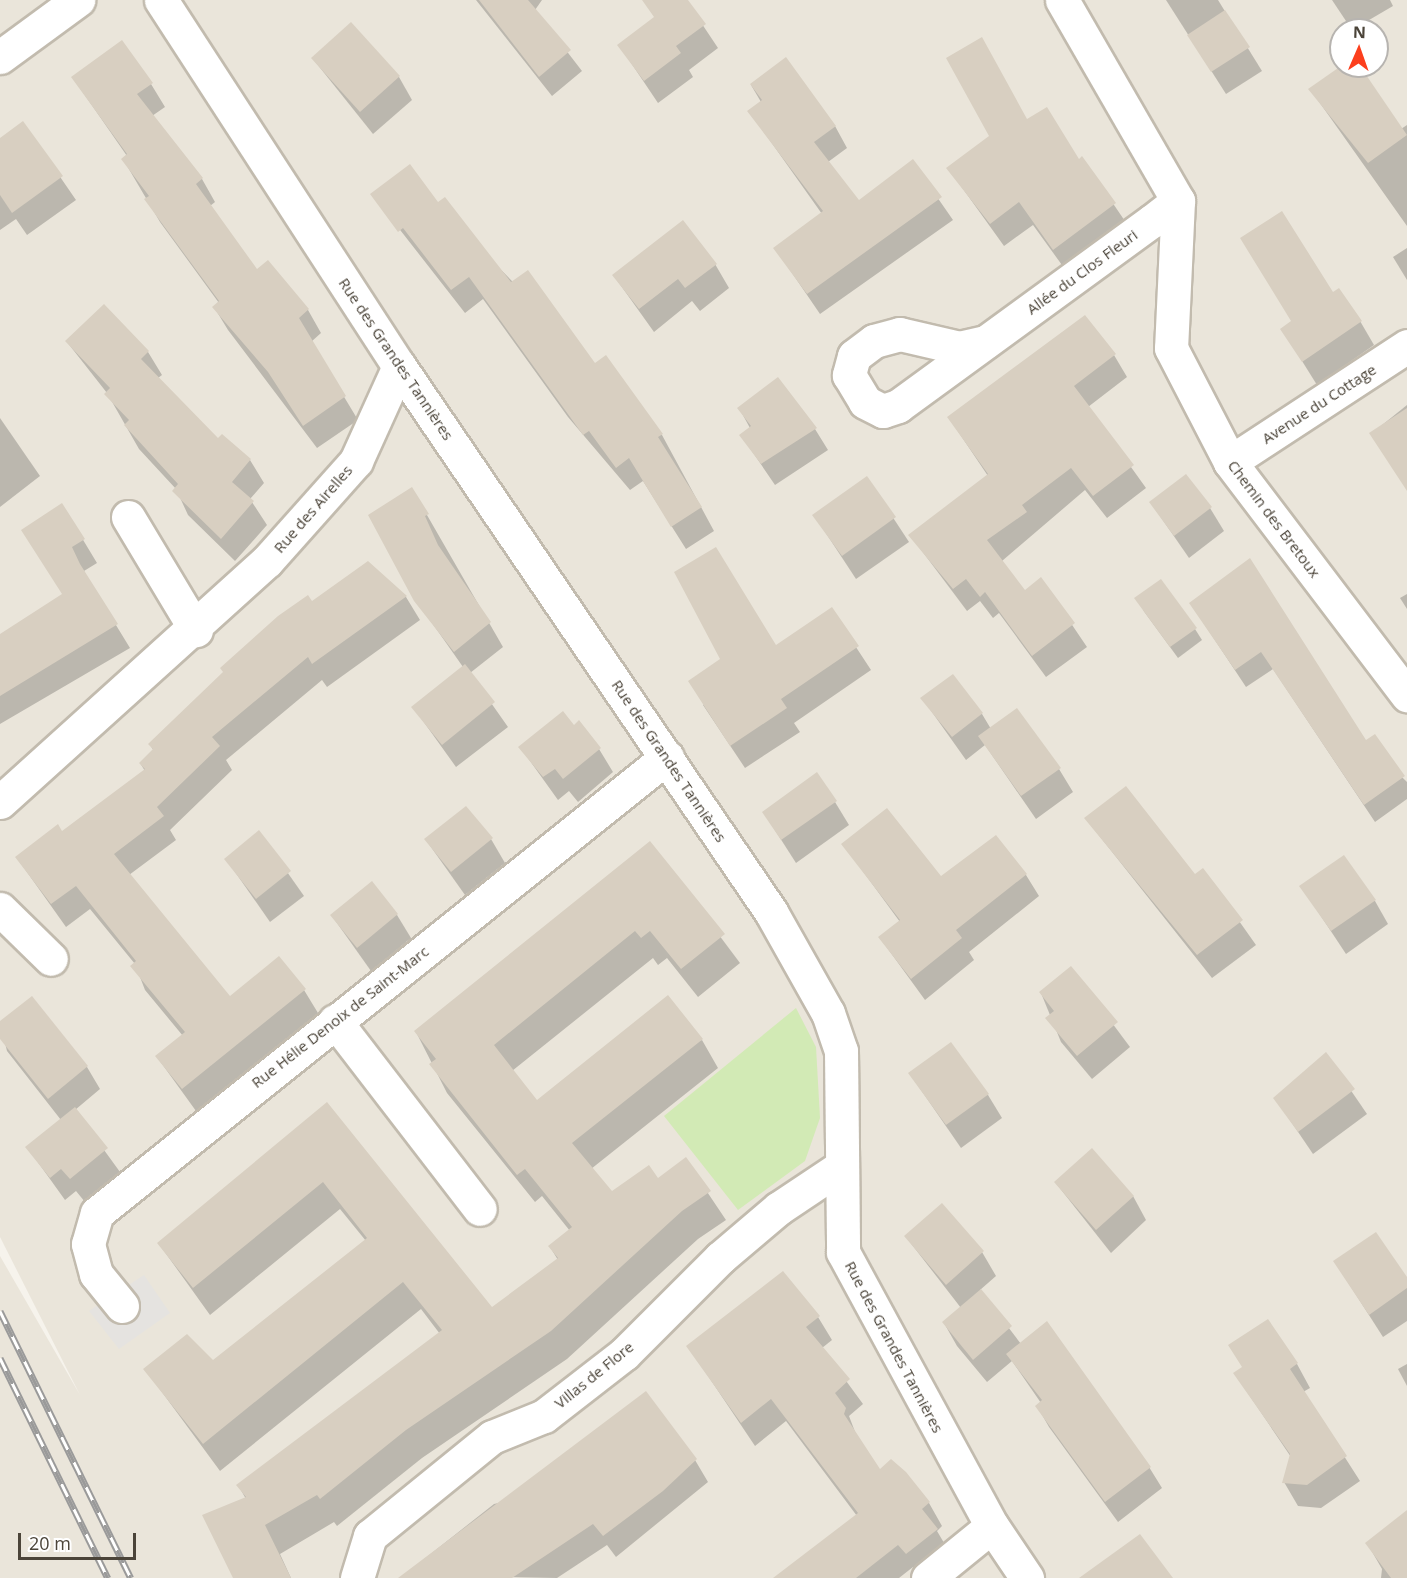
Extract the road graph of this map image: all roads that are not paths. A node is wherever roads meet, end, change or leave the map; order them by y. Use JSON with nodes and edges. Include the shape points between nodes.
{"nodes":[{"id":1,"x":78,"y":0,"type":"edge"},
{"id":2,"x":161,"y":0,"type":"edge"},
{"id":3,"x":1062,"y":0,"type":"edge"},
{"id":4,"x":0,"y":57,"type":"edge"},
{"id":5,"x":1178,"y":201,"type":"junction"},
{"id":6,"x":985,"y":342,"type":"dead end"},
{"id":7,"x":1407,"y":346,"type":"edge"},
{"id":8,"x":399,"y":366,"type":"junction"},
{"id":9,"x":1230,"y":462,"type":"junction"},
{"id":10,"x":128,"y":517,"type":"dead end"},
{"id":11,"x":196,"y":630,"type":"junction"},
{"id":12,"x":1407,"y":695,"type":"edge"},
{"id":13,"x":667,"y":757,"type":"junction"},
{"id":14,"x":0,"y":802,"type":"edge"},
{"id":15,"x":0,"y":909,"type":"edge"},
{"id":16,"x":51,"y":959,"type":"dead end"},
{"id":17,"x":335,"y":1021,"type":"junction"},
{"id":18,"x":839,"y":1168,"type":"junction"},
{"id":19,"x":480,"y":1209,"type":"dead end"},
{"id":20,"x":122,"y":1306,"type":"dead end"},
{"id":21,"x":992,"y":1527,"type":"junction"},
{"id":22,"x":357,"y":1578,"type":"edge"},
{"id":23,"x":928,"y":1578,"type":"edge"},
{"id":24,"x":1027,"y":1578,"type":"edge"}],
"edges":[{"from":1,"to":4,"type":"street"},
{"from":2,"to":8,"type":"street","name":"Rue des Grandes Tannières"},
{"from":3,"to":5,"type":"street"},
{"from":5,"to":6,"type":"street","name":"Allée du Clos Fleuri"},
{"from":5,"to":9,"type":"street","name":"Chemin des Bretoux","via":[[1171,348]]},
{"from":7,"to":9,"type":"street","name":"Avenue du Cottage"},
{"from":8,"to":11,"type":"street","name":"Rue des Airelles","via":[[356,461],[267,561]]},
{"from":8,"to":13,"type":"street","name":"Rue des Grandes Tannières"},
{"from":9,"to":12,"type":"street","name":"Chemin des Bretoux"},
{"from":10,"to":11,"type":"street"},
{"from":11,"to":14,"type":"street","name":"Rue des Airelles"},
{"from":13,"to":17,"type":"street","name":"Rue Hélie Denoix de Saint-Marc"},
{"from":13,"to":18,"type":"street","name":"Rue des Grandes Tannières","via":[[771,912],[828,1013],[841,1051]]},
{"from":15,"to":16,"type":"street"},
{"from":17,"to":19,"type":"street"},
{"from":17,"to":20,"type":"street","name":"Rue Hélie Denoix de Saint-Marc","via":[[97,1213],[88,1244],[96,1274]]},
{"from":18,"to":21,"type":"street","name":"Rue des Grandes Tannières","via":[[843,1252]]},
{"from":18,"to":22,"type":"street","name":"Villas de Flore","via":[[779,1208],[720,1258],[624,1354],[544,1416],[492,1437],[370,1536]]},
{"from":21,"to":23,"type":"street"},
{"from":21,"to":24,"type":"street","name":"Rue des Grandes Tannières"}]}
